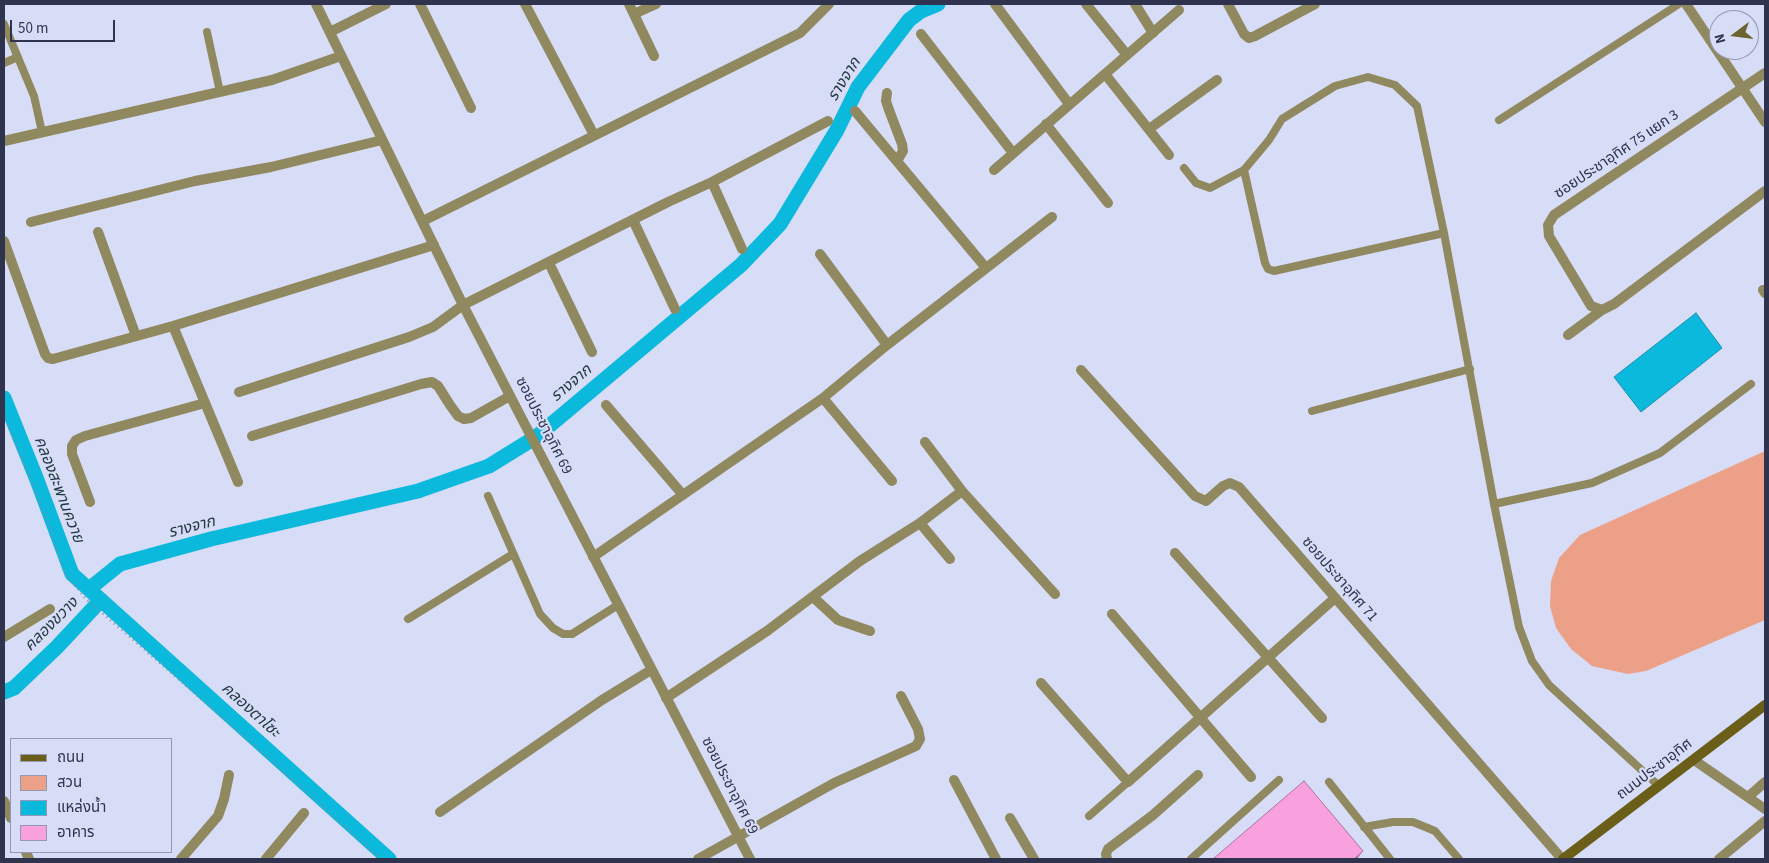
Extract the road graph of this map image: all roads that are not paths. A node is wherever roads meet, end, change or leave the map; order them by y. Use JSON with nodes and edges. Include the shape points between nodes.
{"nodes":[{"id":1,"x":316,"y":4,"type":"edge"},
{"id":2,"x":386,"y":4,"type":"edge"},
{"id":3,"x":420,"y":4,"type":"edge"},
{"id":4,"x":525,"y":4,"type":"edge"},
{"id":5,"x":630,"y":4,"type":"edge"},
{"id":6,"x":656,"y":4,"type":"edge"},
{"id":7,"x":829,"y":4,"type":"edge"},
{"id":8,"x":995,"y":4,"type":"edge"},
{"id":9,"x":1086,"y":4,"type":"edge"},
{"id":10,"x":1135,"y":4,"type":"edge"},
{"id":11,"x":1228,"y":4,"type":"edge"},
{"id":12,"x":1312,"y":4,"type":"edge"},
{"id":13,"x":1679,"y":4,"type":"edge"},
{"id":14,"x":1686,"y":4,"type":"edge"},
{"id":15,"x":1179,"y":10,"type":"dead end"},
{"id":16,"x":634,"y":14,"type":"junction"},
{"id":17,"x":4,"y":24,"type":"edge"},
{"id":18,"x":207,"y":32,"type":"dead end"},
{"id":19,"x":330,"y":32,"type":"junction"},
{"id":20,"x":1153,"y":33,"type":"junction"},
{"id":21,"x":921,"y":34,"type":"dead end"},
{"id":22,"x":1126,"y":55,"type":"junction"},
{"id":23,"x":341,"y":56,"type":"junction"},
{"id":24,"x":654,"y":56,"type":"dead end"},
{"id":25,"x":18,"y":57,"type":"junction"},
{"id":26,"x":4,"y":63,"type":"edge"},
{"id":27,"x":1765,"y":73,"type":"edge"},
{"id":28,"x":1105,"y":74,"type":"junction"},
{"id":29,"x":1217,"y":80,"type":"dead end"},
{"id":30,"x":1743,"y":89,"type":"junction"},
{"id":31,"x":220,"y":92,"type":"junction"},
{"id":32,"x":887,"y":93,"type":"dead end"},
{"id":33,"x":1069,"y":104,"type":"junction"},
{"id":34,"x":472,"y":108,"type":"dead end"},
{"id":35,"x":855,"y":111,"type":"dead end"},
{"id":36,"x":1499,"y":120,"type":"dead end"},
{"id":37,"x":828,"y":121,"type":"dead end"},
{"id":38,"x":1765,"y":122,"type":"edge"},
{"id":39,"x":1046,"y":124,"type":"junction"},
{"id":40,"x":1149,"y":130,"type":"junction"},
{"id":41,"x":42,"y":132,"type":"junction"},
{"id":42,"x":594,"y":135,"type":"junction"},
{"id":43,"x":382,"y":140,"type":"junction"},
{"id":44,"x":4,"y":141,"type":"edge"},
{"id":45,"x":1013,"y":153,"type":"junction"},
{"id":46,"x":1169,"y":154,"type":"dead end"},
{"id":47,"x":897,"y":161,"type":"junction"},
{"id":48,"x":1184,"y":168,"type":"dead end"},
{"id":49,"x":994,"y":170,"type":"dead end"},
{"id":50,"x":1244,"y":170,"type":"junction"},
{"id":51,"x":712,"y":182,"type":"junction"},
{"id":52,"x":1765,"y":192,"type":"edge"},
{"id":53,"x":1108,"y":203,"type":"dead end"},
{"id":54,"x":1052,"y":217,"type":"dead end"},
{"id":55,"x":633,"y":220,"type":"junction"},
{"id":56,"x":423,"y":221,"type":"junction"},
{"id":57,"x":31,"y":222,"type":"dead end"},
{"id":58,"x":98,"y":232,"type":"dead end"},
{"id":59,"x":1444,"y":233,"type":"junction"},
{"id":60,"x":4,"y":241,"type":"edge"},
{"id":61,"x":434,"y":245,"type":"junction"},
{"id":62,"x":742,"y":249,"type":"dead end"},
{"id":63,"x":820,"y":254,"type":"dead end"},
{"id":64,"x":549,"y":263,"type":"junction"},
{"id":65,"x":986,"y":268,"type":"junction"},
{"id":66,"x":463,"y":305,"type":"junction"},
{"id":67,"x":675,"y":309,"type":"dead end"},
{"id":68,"x":1602,"y":310,"type":"junction"},
{"id":69,"x":172,"y":326,"type":"junction"},
{"id":70,"x":1568,"y":335,"type":"dead end"},
{"id":71,"x":136,"y":336,"type":"junction"},
{"id":72,"x":887,"y":345,"type":"junction"},
{"id":73,"x":592,"y":352,"type":"dead end"},
{"id":74,"x":1470,"y":369,"type":"junction"},
{"id":75,"x":1081,"y":370,"type":"dead end"},
{"id":76,"x":1751,"y":384,"type":"dead end"},
{"id":77,"x":239,"y":392,"type":"dead end"},
{"id":78,"x":510,"y":396,"type":"junction"},
{"id":79,"x":823,"y":398,"type":"junction"},
{"id":80,"x":205,"y":403,"type":"junction"},
{"id":81,"x":606,"y":405,"type":"dead end"},
{"id":82,"x":1312,"y":411,"type":"dead end"},
{"id":83,"x":252,"y":436,"type":"dead end"},
{"id":84,"x":925,"y":442,"type":"dead end"},
{"id":85,"x":892,"y":481,"type":"dead end"},
{"id":86,"x":238,"y":482,"type":"dead end"},
{"id":87,"x":962,"y":492,"type":"junction"},
{"id":88,"x":683,"y":495,"type":"junction"},
{"id":89,"x":488,"y":496,"type":"dead end"},
{"id":90,"x":90,"y":502,"type":"dead end"},
{"id":91,"x":1494,"y":504,"type":"junction"},
{"id":92,"x":920,"y":523,"type":"junction"},
{"id":93,"x":1175,"y":553,"type":"dead end"},
{"id":94,"x":513,"y":554,"type":"junction"},
{"id":95,"x":594,"y":557,"type":"junction"},
{"id":96,"x":950,"y":559,"type":"dead end"},
{"id":97,"x":1055,"y":594,"type":"dead end"},
{"id":98,"x":813,"y":597,"type":"junction"},
{"id":99,"x":1335,"y":598,"type":"junction"},
{"id":100,"x":618,"y":605,"type":"junction"},
{"id":101,"x":50,"y":609,"type":"dead end"},
{"id":102,"x":1112,"y":614,"type":"dead end"},
{"id":103,"x":408,"y":619,"type":"dead end"},
{"id":104,"x":870,"y":631,"type":"dead end"},
{"id":105,"x":4,"y":637,"type":"edge"},
{"id":106,"x":1268,"y":658,"type":"junction"},
{"id":107,"x":651,"y":670,"type":"junction"},
{"id":108,"x":1041,"y":683,"type":"dead end"},
{"id":109,"x":901,"y":696,"type":"dead end"},
{"id":110,"x":666,"y":698,"type":"junction"},
{"id":111,"x":1765,"y":705,"type":"edge"},
{"id":112,"x":1200,"y":718,"type":"junction"},
{"id":113,"x":1322,"y":718,"type":"dead end"},
{"id":114,"x":1694,"y":760,"type":"junction"},
{"id":115,"x":229,"y":775,"type":"dead end"},
{"id":116,"x":1198,"y":775,"type":"dead end"},
{"id":117,"x":1251,"y":778,"type":"dead end"},
{"id":118,"x":954,"y":780,"type":"dead end"},
{"id":119,"x":1279,"y":780,"type":"dead end"},
{"id":120,"x":1128,"y":782,"type":"junction"},
{"id":121,"x":1329,"y":782,"type":"dead end"},
{"id":122,"x":1765,"y":782,"type":"edge"},
{"id":123,"x":1659,"y":786,"type":"junction"},
{"id":124,"x":1748,"y":797,"type":"junction"},
{"id":125,"x":4,"y":801,"type":"edge"},
{"id":126,"x":1765,"y":809,"type":"edge"},
{"id":127,"x":440,"y":812,"type":"dead end"},
{"id":128,"x":304,"y":814,"type":"dead end"},
{"id":129,"x":10,"y":816,"type":"edge"},
{"id":130,"x":1089,"y":816,"type":"dead end"},
{"id":131,"x":1010,"y":818,"type":"dead end"},
{"id":132,"x":1765,"y":821,"type":"edge"},
{"id":133,"x":1364,"y":827,"type":"junction"},
{"id":134,"x":737,"y":836,"type":"junction"},
{"id":135,"x":1727,"y":857,"type":"edge"},
{"id":136,"x":181,"y":859,"type":"edge"},
{"id":137,"x":266,"y":859,"type":"edge"},
{"id":138,"x":698,"y":859,"type":"edge"},
{"id":139,"x":750,"y":859,"type":"edge"},
{"id":140,"x":996,"y":859,"type":"edge"},
{"id":141,"x":1034,"y":859,"type":"edge"},
{"id":142,"x":1107,"y":859,"type":"edge"},
{"id":143,"x":1191,"y":859,"type":"edge"},
{"id":144,"x":1390,"y":859,"type":"edge"},
{"id":145,"x":1459,"y":859,"type":"edge"},
{"id":146,"x":1562,"y":859,"type":"edge"}],
"edges":[{"from":1,"to":19,"type":"street","name":"ซอยประชาอุทิศ 69"},
{"from":2,"to":19,"type":"street"},
{"from":3,"to":34,"type":"street"},
{"from":4,"to":42,"type":"street"},
{"from":5,"to":16,"type":"street"},
{"from":6,"to":16,"type":"street"},
{"from":7,"to":42,"type":"street","via":[[800,33]]},
{"from":8,"to":33,"type":"street"},
{"from":9,"to":22,"type":"street"},
{"from":10,"to":20,"type":"street"},
{"from":11,"to":12,"type":"street","via":[[1249,38]]},
{"from":13,"to":36,"type":"lane"},
{"from":14,"to":30,"type":"street"},
{"from":15,"to":20,"type":"street"},
{"from":16,"to":24,"type":"street"},
{"from":17,"to":25,"type":"lane"},
{"from":18,"to":31,"type":"lane"},
{"from":19,"to":23,"type":"street","name":"ซอยประชาอุทิศ 69"},
{"from":20,"to":22,"type":"street"},
{"from":21,"to":45,"type":"street"},
{"from":22,"to":28,"type":"street"},
{"from":23,"to":31,"type":"street","via":[[272,80]]},
{"from":23,"to":43,"type":"street","name":"ซอยประชาอุทิศ 69"},
{"from":25,"to":26,"type":"lane"},
{"from":25,"to":41,"type":"lane","via":[[34,96]]},
{"from":27,"to":30,"type":"street","name":"ซอยประชาอุทิศ 75 แยก 3"},
{"from":28,"to":33,"type":"street"},
{"from":28,"to":40,"type":"street"},
{"from":29,"to":40,"type":"street"},
{"from":30,"to":38,"type":"street"},
{"from":30,"to":68,"type":"street","name":"ซอยประชาอุทิศ 75 แยก 3","via":[[1554,215],[1548,225],[1549,236],[1591,306]]},
{"from":31,"to":41,"type":"street"},
{"from":32,"to":47,"type":"street","via":[[888,110],[902,144],[903,151]]},
{"from":33,"to":39,"type":"street"},
{"from":35,"to":47,"type":"street"},
{"from":37,"to":51,"type":"street"},
{"from":39,"to":45,"type":"street"},
{"from":39,"to":53,"type":"street"},
{"from":40,"to":46,"type":"street"},
{"from":41,"to":44,"type":"street"},
{"from":42,"to":56,"type":"street"},
{"from":43,"to":56,"type":"street","name":"ซอยประชาอุทิศ 69"},
{"from":43,"to":57,"type":"street","via":[[271,167],[194,181]]},
{"from":45,"to":49,"type":"street"},
{"from":47,"to":65,"type":"street"},
{"from":48,"to":50,"type":"lane","via":[[1196,183],[1210,188]]},
{"from":50,"to":59,"type":"lane","via":[[1265,263],[1274,271]]},
{"from":50,"to":59,"type":"lane","via":[[1282,119],[1335,86],[1368,77],[1395,85],[1417,106]]},
{"from":51,"to":55,"type":"street"},
{"from":51,"to":62,"type":"street"},
{"from":52,"to":68,"type":"street"},
{"from":54,"to":65,"type":"street"},
{"from":55,"to":64,"type":"street"},
{"from":55,"to":67,"type":"street"},
{"from":56,"to":61,"type":"street","name":"ซอยประชาอุทิศ 69"},
{"from":58,"to":71,"type":"street"},
{"from":59,"to":74,"type":"lane"},
{"from":60,"to":71,"type":"street","via":[[48,358]]},
{"from":61,"to":66,"type":"street","name":"ซอยประชาอุทิศ 69"},
{"from":61,"to":69,"type":"street"},
{"from":63,"to":72,"type":"street"},
{"from":64,"to":66,"type":"street"},
{"from":64,"to":73,"type":"street"},
{"from":65,"to":72,"type":"street"},
{"from":66,"to":77,"type":"street","via":[[433,327],[409,338]]},
{"from":66,"to":78,"type":"street","name":"ซอยประชาอุทิศ 69"},
{"from":68,"to":70,"type":"street"},
{"from":69,"to":71,"type":"street"},
{"from":69,"to":80,"type":"street"},
{"from":72,"to":79,"type":"street"},
{"from":74,"to":82,"type":"lane"},
{"from":74,"to":91,"type":"lane"},
{"from":75,"to":99,"type":"street","name":"ซอยประชาอุทิศ 71","via":[[1195,496],[1206,501],[1230,483],[1239,487]]},
{"from":76,"to":91,"type":"lane","via":[[1660,453],[1592,483]]},
{"from":78,"to":83,"type":"street","via":[[464,419],[458,416],[432,382]]},
{"from":78,"to":95,"type":"street","name":"ซอยประชาอุทิศ 69"},
{"from":79,"to":85,"type":"street"},
{"from":79,"to":88,"type":"street"},
{"from":80,"to":86,"type":"street"},
{"from":80,"to":90,"type":"street","via":[[76,440],[72,454]]},
{"from":81,"to":88,"type":"street"},
{"from":84,"to":87,"type":"street"},
{"from":87,"to":92,"type":"street"},
{"from":87,"to":97,"type":"street"},
{"from":88,"to":95,"type":"street"},
{"from":89,"to":94,"type":"lane"},
{"from":91,"to":123,"type":"lane","via":[[1519,627],[1532,661],[1548,685]]},
{"from":92,"to":96,"type":"street"},
{"from":92,"to":98,"type":"street","via":[[860,561]]},
{"from":93,"to":106,"type":"street"},
{"from":94,"to":100,"type":"lane","via":[[540,614],[563,634],[572,634]]},
{"from":94,"to":103,"type":"lane"},
{"from":95,"to":100,"type":"street","name":"ซอยประชาอุทิศ 69"},
{"from":98,"to":104,"type":"street","via":[[838,620]]},
{"from":98,"to":110,"type":"street"},
{"from":99,"to":106,"type":"street"},
{"from":99,"to":146,"type":"street","name":"ซอยประชาอุทิศ 71"},
{"from":100,"to":107,"type":"street","name":"ซอยประชาอุทิศ 69"},
{"from":101,"to":105,"type":"street"},
{"from":102,"to":112,"type":"street"},
{"from":106,"to":112,"type":"street"},
{"from":106,"to":113,"type":"street"},
{"from":107,"to":110,"type":"street","name":"ซอยประชาอุทิศ 69"},
{"from":107,"to":127,"type":"street"},
{"from":108,"to":120,"type":"street"},
{"from":109,"to":134,"type":"street","via":[[918,729],[920,739],[916,746],[834,783]]},
{"from":110,"to":134,"type":"street","name":"ซอยประชาอุทิศ 69"},
{"from":111,"to":114,"type":"main road","name":"ถนนประชาอุทิศ"},
{"from":112,"to":117,"type":"street"},
{"from":112,"to":120,"type":"street"},
{"from":114,"to":123,"type":"main road","name":"ถนนประชาอุทิศ"},
{"from":114,"to":124,"type":"street"},
{"from":115,"to":136,"type":"street","via":[[218,816]]},
{"from":116,"to":142,"type":"street","via":[[1108,850]]},
{"from":118,"to":140,"type":"street"},
{"from":119,"to":143,"type":"lane"},
{"from":120,"to":130,"type":"lane"},
{"from":121,"to":133,"type":"lane"},
{"from":122,"to":124,"type":"street"},
{"from":123,"to":146,"type":"main road","name":"ถนนประชาอุทิศ"},
{"from":124,"to":126,"type":"street"},
{"from":125,"to":129,"type":"street"},
{"from":128,"to":137,"type":"street"},
{"from":131,"to":141,"type":"street"},
{"from":132,"to":135,"type":"street"},
{"from":133,"to":144,"type":"lane"},
{"from":133,"to":145,"type":"lane","via":[[1413,822],[1435,831]]},
{"from":134,"to":138,"type":"street"},
{"from":134,"to":139,"type":"street","name":"ซอยประชาอุทิศ 69"}]}
